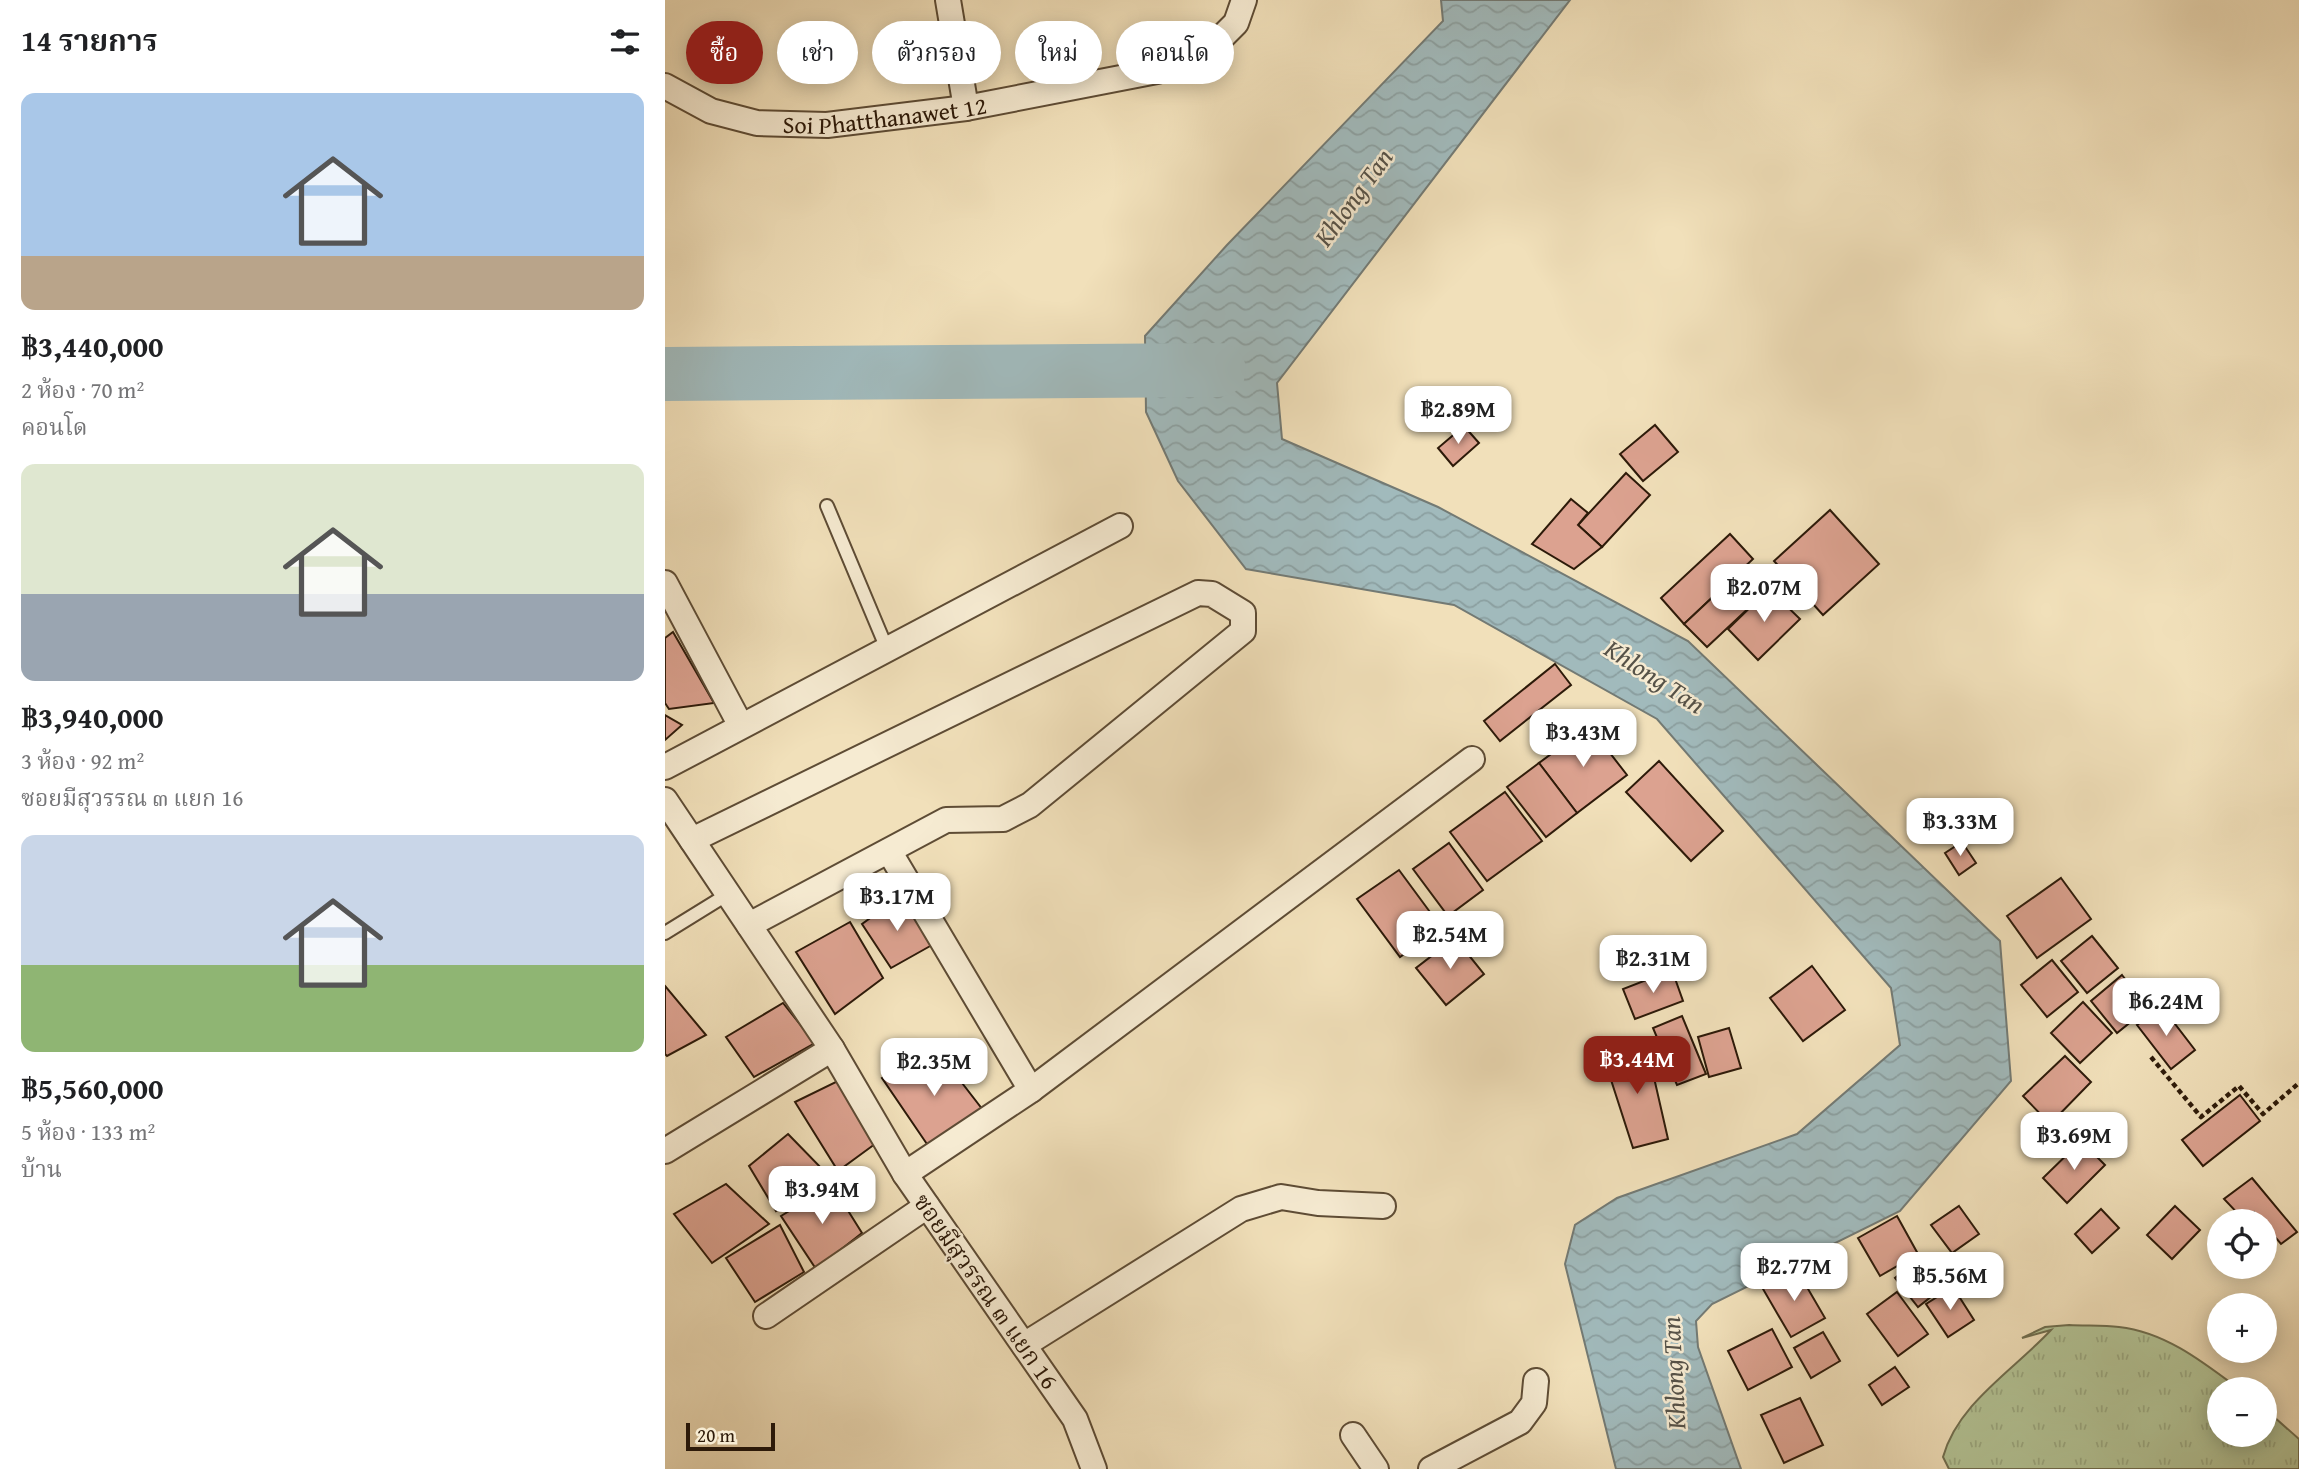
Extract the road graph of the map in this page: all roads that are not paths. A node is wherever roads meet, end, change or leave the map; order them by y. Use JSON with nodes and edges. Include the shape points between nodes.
{"nodes":[{"id":1,"x":948,"y":0,"type":"edge"},
{"id":2,"x":1244,"y":0,"type":"edge"},
{"id":3,"x":665,"y":86,"type":"edge"},
{"id":4,"x":967,"y":108,"type":"junction"},
{"id":5,"x":827,"y":506,"type":"dead end"},
{"id":6,"x":1120,"y":526,"type":"dead end"},
{"id":7,"x":665,"y":583,"type":"edge"},
{"id":8,"x":887,"y":649,"type":"junction"},
{"id":9,"x":741,"y":726,"type":"junction"},
{"id":10,"x":1472,"y":759,"type":"dead end"},
{"id":11,"x":665,"y":766,"type":"edge"},
{"id":12,"x":665,"y":800,"type":"edge"},
{"id":13,"x":692,"y":840,"type":"junction"},
{"id":14,"x":889,"y":851,"type":"junction"},
{"id":15,"x":728,"y":894,"type":"junction"},
{"id":16,"x":749,"y":925,"type":"junction"},
{"id":17,"x":665,"y":933,"type":"edge"},
{"id":18,"x":832,"y":1049,"type":"junction"},
{"id":19,"x":1031,"y":1090,"type":"junction"},
{"id":20,"x":665,"y":1151,"type":"edge"},
{"id":21,"x":905,"y":1174,"type":"junction"},
{"id":22,"x":927,"y":1206,"type":"junction"},
{"id":23,"x":1383,"y":1206,"type":"dead end"},
{"id":24,"x":766,"y":1316,"type":"dead end"},
{"id":25,"x":1024,"y":1345,"type":"junction"},
{"id":26,"x":1536,"y":1381,"type":"dead end"},
{"id":27,"x":1353,"y":1435,"type":"dead end"},
{"id":28,"x":1094,"y":1469,"type":"edge"},
{"id":29,"x":1376,"y":1469,"type":"edge"},
{"id":30,"x":1431,"y":1469,"type":"edge"}],
"edges":[{"from":1,"to":4,"type":"street"},
{"from":2,"to":4,"type":"street","name":"Soi Phatthanawet 12","via":[[1236,23],[1206,52],[1157,71]]},
{"from":3,"to":4,"type":"street","name":"Soi Phatthanawet 12","via":[[711,111],[757,123],[827,125]]},
{"from":5,"to":8,"type":"lane"},
{"from":6,"to":8,"type":"street"},
{"from":7,"to":9,"type":"street"},
{"from":8,"to":9,"type":"street"},
{"from":9,"to":11,"type":"street"},
{"from":10,"to":19,"type":"street"},
{"from":12,"to":13,"type":"street","name":"ซอยมีสุวรรณ ๓ แยก 16"},
{"from":13,"to":14,"type":"street","via":[[1198,593],[1212,594],[1243,613],[1243,631],[1030,805],[1003,818],[946,820]]},
{"from":13,"to":15,"type":"street","name":"ซอยมีสุวรรณ ๓ แยก 16"},
{"from":14,"to":16,"type":"street"},
{"from":14,"to":19,"type":"street"},
{"from":15,"to":16,"type":"street","name":"ซอยมีสุวรรณ ๓ แยก 16"},
{"from":15,"to":17,"type":"lane"},
{"from":16,"to":18,"type":"street","name":"ซอยมีสุวรรณ ๓ แยก 16"},
{"from":18,"to":20,"type":"street"},
{"from":18,"to":21,"type":"street","name":"ซอยมีสุวรรณ ๓ แยก 16"},
{"from":19,"to":21,"type":"street"},
{"from":21,"to":22,"type":"street","name":"ซอยมีสุวรรณ ๓ แยก 16"},
{"from":22,"to":24,"type":"street"},
{"from":22,"to":25,"type":"street","name":"ซอยมีสุวรรณ ๓ แยก 16"},
{"from":23,"to":25,"type":"street","via":[[1281,1197],[1241,1209]]},
{"from":25,"to":28,"type":"street","name":"ซอยมีสุวรรณ ๓ แยก 16","via":[[1075,1419]]},
{"from":26,"to":30,"type":"street","via":[[1534,1404],[1520,1422]]},
{"from":27,"to":29,"type":"street"}]}
